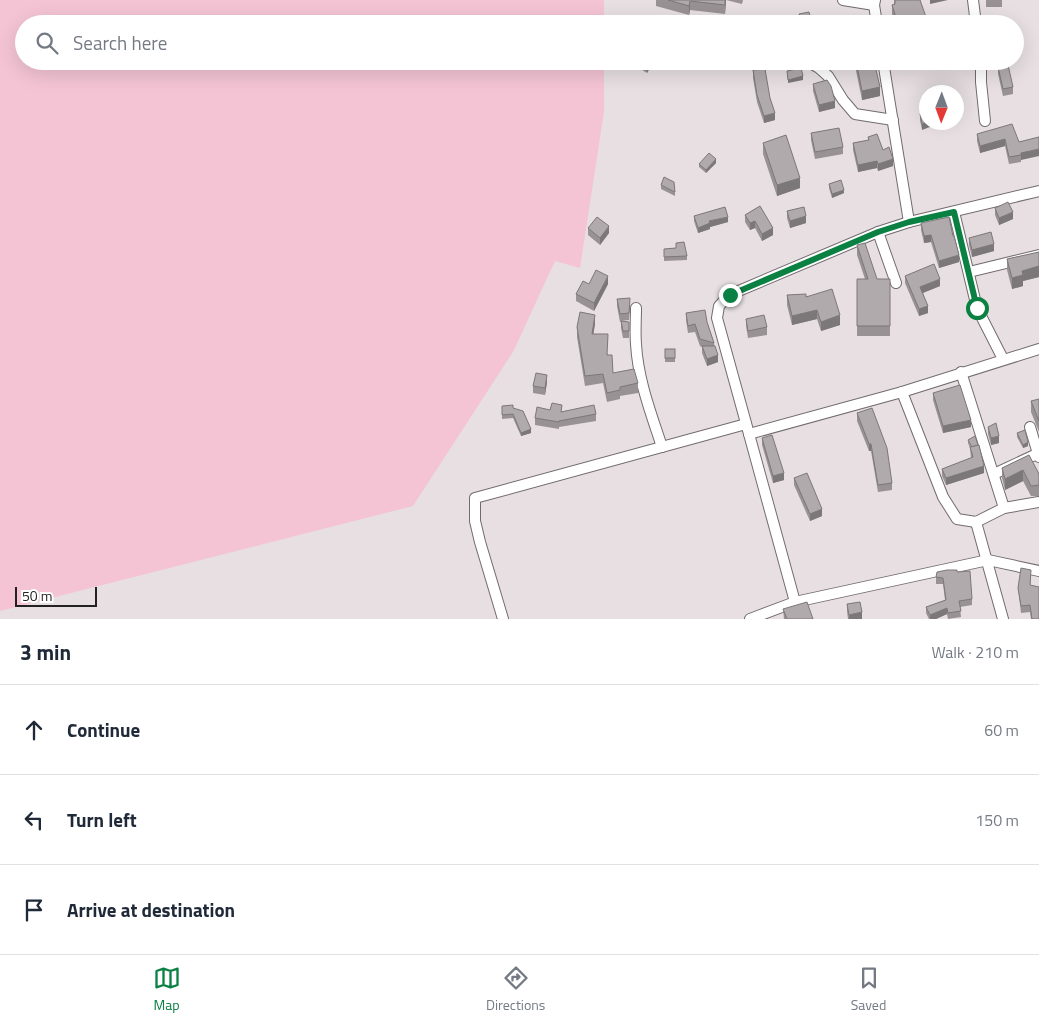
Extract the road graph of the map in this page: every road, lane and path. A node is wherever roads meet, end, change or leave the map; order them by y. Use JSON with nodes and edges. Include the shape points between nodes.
{"nodes":[{"id":1,"x":843,"y":0,"type":"edge"},
{"id":2,"x":973,"y":0,"type":"edge"},
{"id":3,"x":874,"y":3,"type":"edge"},
{"id":4,"x":975,"y":15,"type":"edge"},
{"id":5,"x":821,"y":70,"type":"edge"},
{"id":6,"x":885,"y":70,"type":"edge"},
{"id":7,"x":981,"y":70,"type":"edge"},
{"id":8,"x":893,"y":120,"type":"junction"},
{"id":9,"x":985,"y":121,"type":"dead end"},
{"id":10,"x":1039,"y":191,"type":"edge"},
{"id":11,"x":954,"y":212,"type":"junction"},
{"id":12,"x":909,"y":222,"type":"junction"},
{"id":13,"x":878,"y":232,"type":"junction"},
{"id":14,"x":1039,"y":255,"type":"edge"},
{"id":15,"x":969,"y":272,"type":"junction"},
{"id":16,"x":896,"y":283,"type":"dead end"},
{"id":17,"x":636,"y":308,"type":"dead end"},
{"id":18,"x":1039,"y":348,"type":"edge"},
{"id":19,"x":1003,"y":359,"type":"junction"},
{"id":20,"x":961,"y":372,"type":"junction"},
{"id":21,"x":902,"y":392,"type":"junction"},
{"id":22,"x":1030,"y":427,"type":"dead end"},
{"id":23,"x":747,"y":429,"type":"junction"},
{"id":24,"x":662,"y":447,"type":"junction"},
{"id":25,"x":1039,"y":454,"type":"edge"},
{"id":26,"x":994,"y":474,"type":"junction"},
{"id":27,"x":1039,"y":502,"type":"edge"},
{"id":28,"x":1004,"y":508,"type":"junction"},
{"id":29,"x":976,"y":522,"type":"junction"},
{"id":30,"x":988,"y":560,"type":"junction"},
{"id":31,"x":1039,"y":570,"type":"edge"},
{"id":32,"x":795,"y":602,"type":"junction"},
{"id":33,"x":503,"y":619,"type":"edge"},
{"id":34,"x":750,"y":619,"type":"edge"},
{"id":35,"x":1003,"y":619,"type":"edge"}],
"edges":[{"from":1,"to":3,"type":"street"},
{"from":2,"to":4,"type":"street"},
{"from":5,"to":8,"type":"street","via":[[855,114]]},
{"from":6,"to":8,"type":"street"},
{"from":7,"to":9,"type":"street"},
{"from":8,"to":12,"type":"street"},
{"from":10,"to":11,"type":"street"},
{"from":11,"to":12,"type":"street"},
{"from":11,"to":15,"type":"street"},
{"from":12,"to":13,"type":"street"},
{"from":13,"to":16,"type":"street"},
{"from":13,"to":23,"type":"street","via":[[730,295],[719,306],[717,318]]},
{"from":14,"to":15,"type":"street"},
{"from":15,"to":19,"type":"street","via":[[977,308]]},
{"from":17,"to":24,"type":"street","via":[[636,344],[644,392]]},
{"from":18,"to":19,"type":"street"},
{"from":19,"to":20,"type":"street"},
{"from":20,"to":21,"type":"street"},
{"from":20,"to":26,"type":"street"},
{"from":21,"to":23,"type":"street"},
{"from":21,"to":29,"type":"street","via":[[944,496],[958,519]]},
{"from":22,"to":25,"type":"street"},
{"from":23,"to":24,"type":"street"},
{"from":23,"to":32,"type":"street"},
{"from":24,"to":33,"type":"street","via":[[475,498],[478,535]]},
{"from":25,"to":26,"type":"street"},
{"from":26,"to":28,"type":"street"},
{"from":27,"to":28,"type":"street"},
{"from":28,"to":29,"type":"street"},
{"from":29,"to":30,"type":"street"},
{"from":30,"to":31,"type":"street"},
{"from":30,"to":32,"type":"street"},
{"from":30,"to":35,"type":"street"},
{"from":32,"to":34,"type":"street"}]}
